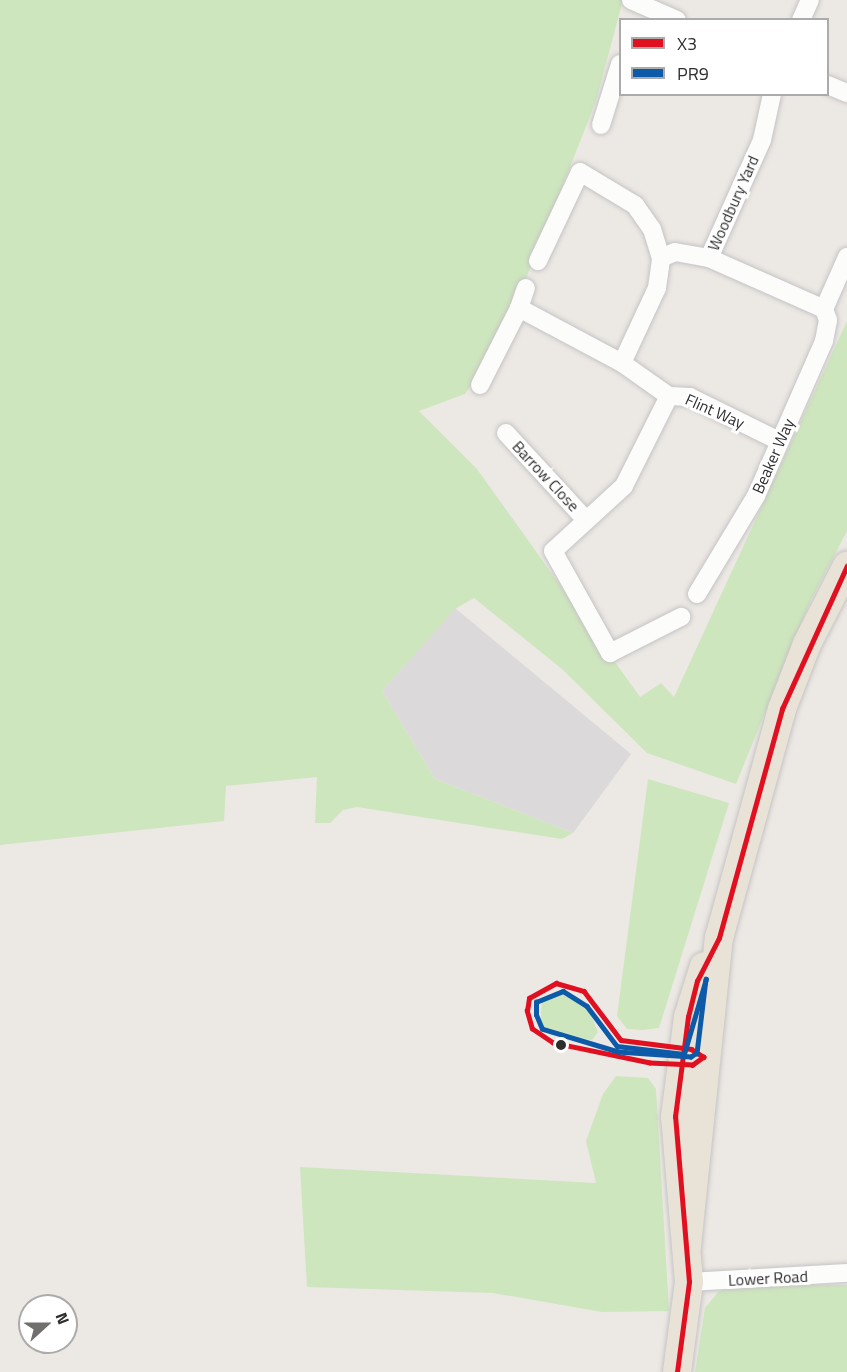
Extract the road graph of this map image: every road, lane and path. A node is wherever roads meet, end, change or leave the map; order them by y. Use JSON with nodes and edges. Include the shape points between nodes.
{"nodes":[{"id":1,"x":810,"y":0,"type":"edge"},
{"id":2,"x":631,"y":8,"type":"edge"},
{"id":3,"x":668,"y":18,"type":"edge"},
{"id":4,"x":802,"y":18,"type":"edge"},
{"id":5,"x":619,"y":70,"type":"edge"},
{"id":6,"x":829,"y":85,"type":"edge"},
{"id":7,"x":847,"y":93,"type":"edge"},
{"id":8,"x":772,"y":96,"type":"edge"},
{"id":9,"x":601,"y":125,"type":"dead end"},
{"id":10,"x":847,"y":257,"type":"edge"},
{"id":11,"x":661,"y":258,"type":"junction"},
{"id":12,"x":709,"y":258,"type":"junction"},
{"id":13,"x":538,"y":261,"type":"dead end"},
{"id":14,"x":526,"y":288,"type":"dead end"},
{"id":15,"x":519,"y":308,"type":"junction"},
{"id":16,"x":824,"y":309,"type":"junction"},
{"id":17,"x":622,"y":363,"type":"junction"},
{"id":18,"x":480,"y":385,"type":"dead end"},
{"id":19,"x":669,"y":396,"type":"junction"},
{"id":20,"x":506,"y":433,"type":"dead end"},
{"id":21,"x":779,"y":441,"type":"junction"},
{"id":22,"x":586,"y":520,"type":"junction"},
{"id":23,"x":847,"y":566,"type":"edge"},
{"id":24,"x":697,"y":594,"type":"dead end"},
{"id":25,"x":681,"y":617,"type":"dead end"},
{"id":26,"x":847,"y":1273,"type":"edge"},
{"id":27,"x":688,"y":1282,"type":"junction"},
{"id":28,"x":677,"y":1372,"type":"edge"}],
"edges":[{"from":1,"to":4,"type":"street"},
{"from":2,"to":3,"type":"street"},
{"from":5,"to":9,"type":"street"},
{"from":6,"to":7,"type":"street"},
{"from":8,"to":12,"type":"street","name":"Woodbury Yard","via":[[762,140]]},
{"from":10,"to":16,"type":"street"},
{"from":11,"to":12,"type":"street","name":"Woodbury Yard","via":[[675,252]]},
{"from":11,"to":13,"type":"street","via":[[652,229],[635,205],[583,171]]},
{"from":11,"to":17,"type":"street","via":[[657,288]]},
{"from":12,"to":16,"type":"street"},
{"from":14,"to":15,"type":"street"},
{"from":15,"to":17,"type":"street","name":"Flint Way"},
{"from":15,"to":18,"type":"street"},
{"from":16,"to":21,"type":"street","name":"Beaker Way","via":[[828,320],[824,340]]},
{"from":17,"to":19,"type":"street","name":"Flint Way"},
{"from":19,"to":21,"type":"street","name":"Flint Way","via":[[690,397]]},
{"from":19,"to":22,"type":"street","name":"Barrow Close","via":[[624,486]]},
{"from":20,"to":22,"type":"street","name":"Barrow Close"},
{"from":21,"to":24,"type":"street","name":"Beaker Way","via":[[756,496]]},
{"from":22,"to":25,"type":"street","name":"Barrow Close","via":[[553,551],[610,653]]},
{"from":23,"to":27,"type":"highway","via":[[807,644],[782,709],[719,938],[687,1246]]},
{"from":26,"to":27,"type":"street","name":"Lower Road"},
{"from":27,"to":28,"type":"highway"}]}
